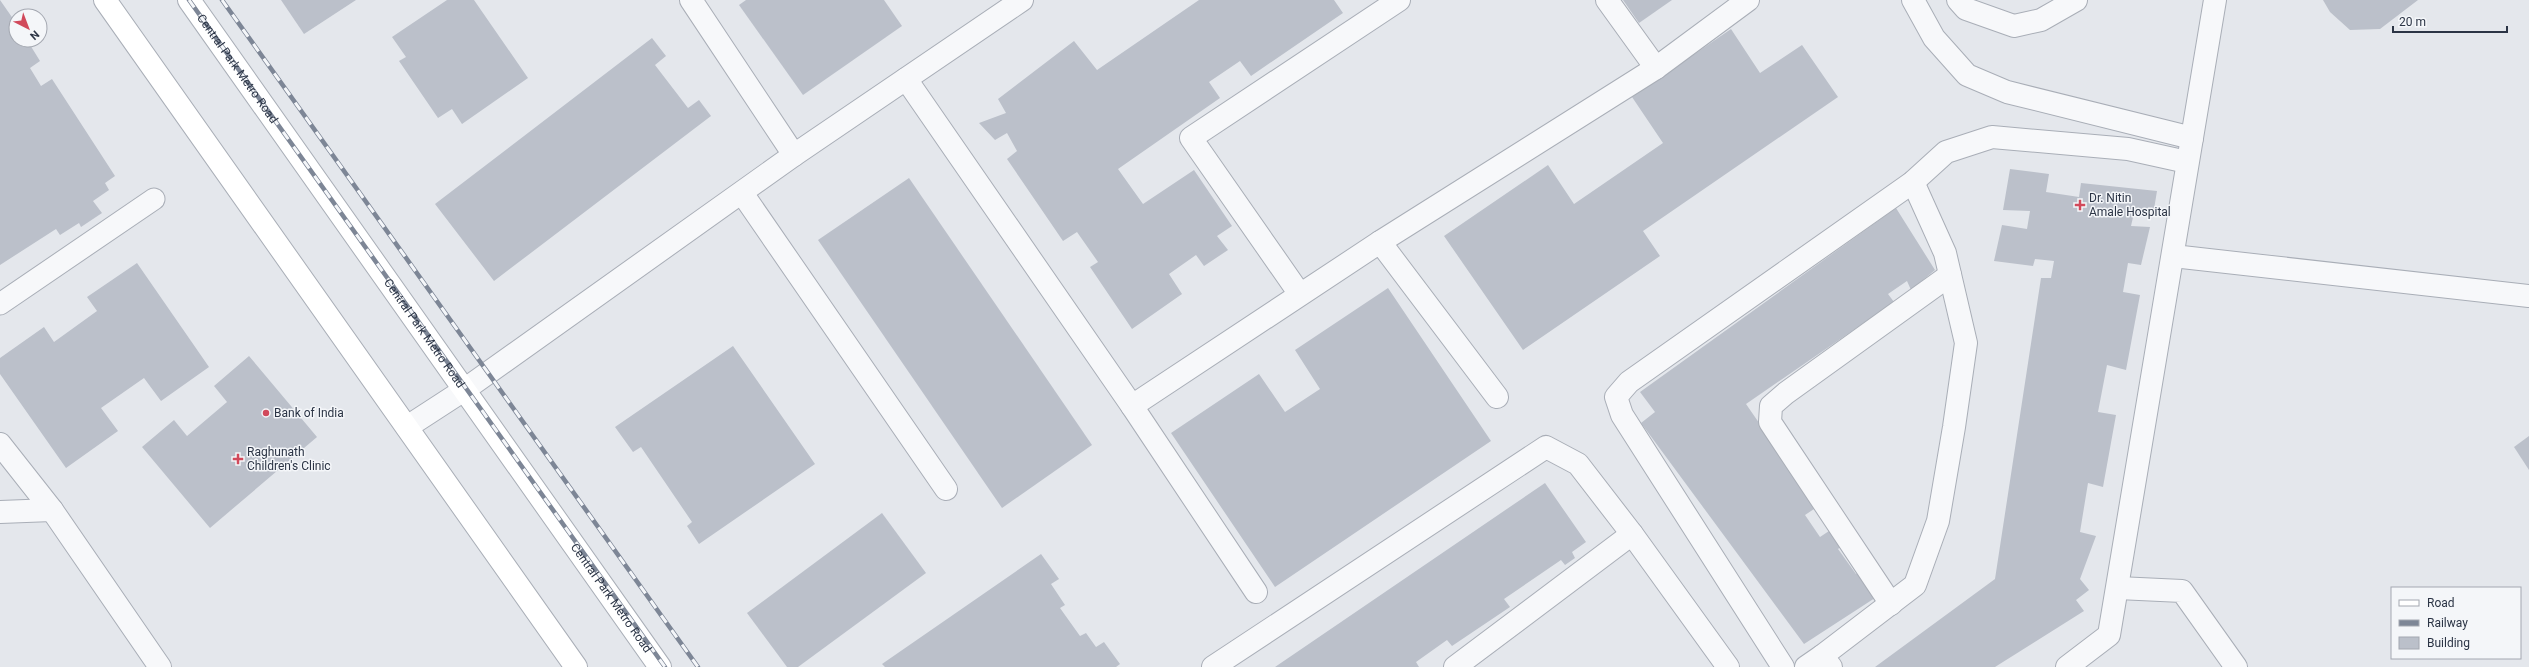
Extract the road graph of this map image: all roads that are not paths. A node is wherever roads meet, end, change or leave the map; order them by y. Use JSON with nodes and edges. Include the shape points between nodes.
{"nodes":[{"id":1,"x":105,"y":0,"type":"edge"},
{"id":2,"x":189,"y":0,"type":"edge"},
{"id":3,"x":691,"y":0,"type":"edge"},
{"id":4,"x":1022,"y":0,"type":"edge"},
{"id":5,"x":1399,"y":0,"type":"edge"},
{"id":6,"x":1607,"y":0,"type":"edge"},
{"id":7,"x":1748,"y":0,"type":"edge"},
{"id":8,"x":1913,"y":0,"type":"edge"},
{"id":9,"x":1958,"y":0,"type":"edge"},
{"id":10,"x":2076,"y":0,"type":"edge"},
{"id":11,"x":2215,"y":0,"type":"edge"},
{"id":12,"x":1656,"y":68,"type":"junction"},
{"id":13,"x":906,"y":79,"type":"junction"},
{"id":14,"x":2192,"y":138,"type":"junction"},
{"id":15,"x":794,"y":155,"type":"junction"},
{"id":16,"x":2187,"y":162,"type":"junction"},
{"id":17,"x":1913,"y":182,"type":"junction"},
{"id":18,"x":742,"y":192,"type":"junction"},
{"id":19,"x":154,"y":199,"type":"dead end"},
{"id":20,"x":1380,"y":242,"type":"junction"},
{"id":21,"x":2173,"y":256,"type":"junction"},
{"id":22,"x":1950,"y":276,"type":"junction"},
{"id":23,"x":1299,"y":293,"type":"junction"},
{"id":24,"x":2529,"y":296,"type":"edge"},
{"id":25,"x":0,"y":304,"type":"edge"},
{"id":26,"x":464,"y":390,"type":"junction"},
{"id":27,"x":1497,"y":397,"type":"dead end"},
{"id":28,"x":1132,"y":406,"type":"junction"},
{"id":29,"x":406,"y":427,"type":"junction"},
{"id":30,"x":0,"y":444,"type":"edge"},
{"id":31,"x":946,"y":489,"type":"dead end"},
{"id":32,"x":52,"y":510,"type":"junction"},
{"id":33,"x":0,"y":512,"type":"edge"},
{"id":34,"x":1632,"y":534,"type":"junction"},
{"id":35,"x":2118,"y":588,"type":"junction"},
{"id":36,"x":1256,"y":592,"type":"dead end"},
{"id":37,"x":1891,"y":604,"type":"junction"},
{"id":38,"x":1820,"y":663,"type":"edge"},
{"id":39,"x":160,"y":667,"type":"edge"},
{"id":40,"x":576,"y":667,"type":"edge"},
{"id":41,"x":660,"y":667,"type":"edge"},
{"id":42,"x":1213,"y":667,"type":"edge"},
{"id":43,"x":1454,"y":667,"type":"edge"},
{"id":44,"x":1728,"y":667,"type":"edge"},
{"id":45,"x":1783,"y":667,"type":"edge"},
{"id":46,"x":2067,"y":667,"type":"edge"},
{"id":47,"x":2236,"y":667,"type":"edge"}],
"edges":[{"from":1,"to":29,"type":"main road"},
{"from":2,"to":26,"type":"main road","name":"Central Park Metro Road"},
{"from":3,"to":15,"type":"street"},
{"from":4,"to":13,"type":"street"},
{"from":5,"to":23,"type":"street","via":[[1190,138]]},
{"from":6,"to":12,"type":"street"},
{"from":7,"to":12,"type":"street"},
{"from":8,"to":14,"type":"street","via":[[1934,38],[1967,75],[2007,92]]},
{"from":9,"to":10,"type":"street","via":[[1966,9],[2014,26],[2042,20]]},
{"from":11,"to":14,"type":"street"},
{"from":12,"to":20,"type":"street"},
{"from":13,"to":15,"type":"street"},
{"from":13,"to":28,"type":"street"},
{"from":14,"to":16,"type":"street"},
{"from":15,"to":18,"type":"street"},
{"from":16,"to":17,"type":"street","via":[[2128,149],[1992,137],[1946,152]]},
{"from":16,"to":21,"type":"street"},
{"from":17,"to":22,"type":"street","via":[[1945,253]]},
{"from":17,"to":45,"type":"street","via":[[1629,382],[1616,397],[1622,415]]},
{"from":18,"to":26,"type":"street"},
{"from":18,"to":31,"type":"street"},
{"from":19,"to":25,"type":"lane"},
{"from":20,"to":23,"type":"street"},
{"from":20,"to":27,"type":"street"},
{"from":21,"to":24,"type":"street"},
{"from":21,"to":35,"type":"street"},
{"from":22,"to":37,"type":"street","via":[[1966,343],[1938,521],[1915,586]]},
{"from":22,"to":37,"type":"street","via":[[1771,406],[1770,422]]},
{"from":23,"to":28,"type":"street"},
{"from":26,"to":29,"type":"street"},
{"from":26,"to":41,"type":"main road","name":"Central Park Metro Road"},
{"from":28,"to":36,"type":"street"},
{"from":29,"to":40,"type":"main road"},
{"from":30,"to":32,"type":"street"},
{"from":32,"to":33,"type":"street"},
{"from":32,"to":39,"type":"street"},
{"from":34,"to":42,"type":"street","via":[[1578,464],[1546,447]]},
{"from":34,"to":43,"type":"street"},
{"from":34,"to":44,"type":"street"},
{"from":35,"to":46,"type":"street","via":[[2109,635]]},
{"from":35,"to":47,"type":"street","via":[[2182,591]]},
{"from":37,"to":38,"type":"street"}]}
